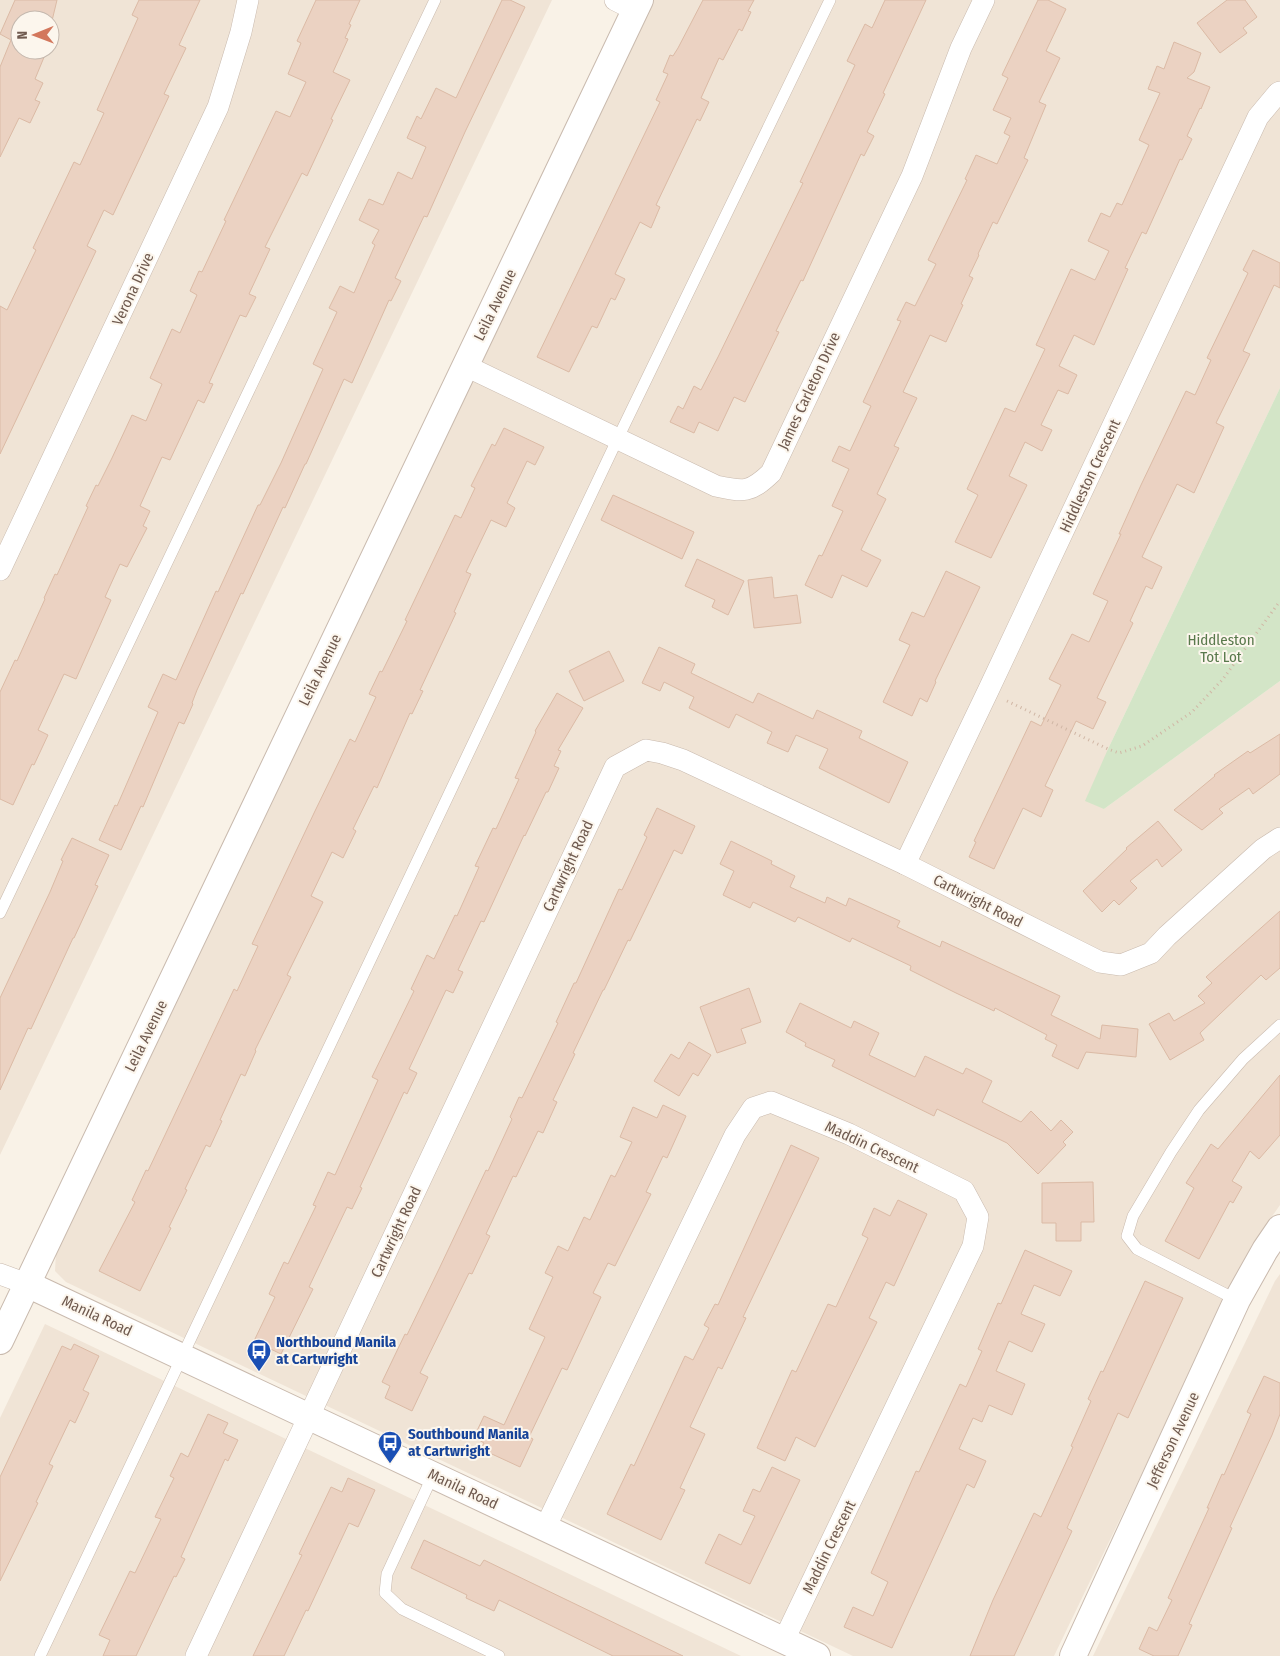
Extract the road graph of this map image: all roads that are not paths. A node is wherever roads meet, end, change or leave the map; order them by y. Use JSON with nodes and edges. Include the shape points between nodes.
{"nodes":[{"id":1,"x":248,"y":0,"type":"edge"},
{"id":2,"x":435,"y":0,"type":"edge"},
{"id":3,"x":830,"y":0,"type":"edge"},
{"id":4,"x":984,"y":0,"type":"edge"},
{"id":5,"x":630,"y":3,"type":"edge"},
{"id":6,"x":1280,"y":92,"type":"edge"},
{"id":7,"x":466,"y":366,"type":"junction"},
{"id":8,"x":618,"y":438,"type":"junction"},
{"id":9,"x":0,"y":570,"type":"edge"},
{"id":10,"x":1280,"y":838,"type":"edge"},
{"id":11,"x":905,"y":864,"type":"junction"},
{"id":12,"x":0,"y":913,"type":"edge"},
{"id":13,"x":1280,"y":1025,"type":"edge"},
{"id":14,"x":1280,"y":1228,"type":"edge"},
{"id":15,"x":0,"y":1274,"type":"edge"},
{"id":16,"x":27,"y":1284,"type":"junction"},
{"id":17,"x":1238,"y":1300,"type":"junction"},
{"id":18,"x":0,"y":1341,"type":"edge"},
{"id":19,"x":182,"y":1356,"type":"junction"},
{"id":20,"x":309,"y":1416,"type":"junction"},
{"id":21,"x":433,"y":1475,"type":"junction"},
{"id":22,"x":545,"y":1528,"type":"junction"},
{"id":23,"x":784,"y":1640,"type":"junction"},
{"id":24,"x":40,"y":1656,"type":"edge"},
{"id":25,"x":196,"y":1656,"type":"edge"},
{"id":26,"x":499,"y":1656,"type":"edge"},
{"id":27,"x":817,"y":1656,"type":"edge"},
{"id":28,"x":1073,"y":1656,"type":"edge"}],
"edges":[{"from":1,"to":9,"type":"street","name":"Verona Drive","via":[[218,106]]},
{"from":2,"to":12,"type":"lane"},
{"from":3,"to":8,"type":"lane"},
{"from":4,"to":8,"type":"street","name":"James Carleton Drive","via":[[961,48],[912,176],[771,473],[757,486],[739,491],[716,486]]},
{"from":5,"to":7,"type":"street","name":"Leila Avenue"},
{"from":6,"to":11,"type":"street","name":"Hiddleston Crescent","via":[[1258,117]]},
{"from":7,"to":8,"type":"street","name":"James Carleton Drive"},
{"from":7,"to":16,"type":"street","name":"Leila Avenue"},
{"from":8,"to":19,"type":"lane"},
{"from":10,"to":11,"type":"street","name":"Cartwright Road","via":[[1263,849],[1151,953],[1121,965],[1100,962],[1078,952]]},
{"from":11,"to":20,"type":"street","name":"Cartwright Road","via":[[683,760],[646,750],[615,767]]},
{"from":13,"to":17,"type":"lane","via":[[1243,1059],[1199,1110],[1133,1216],[1126,1236],[1137,1249]]},
{"from":14,"to":17,"type":"street","name":"Jefferson Avenue"},
{"from":15,"to":16,"type":"street"},
{"from":16,"to":18,"type":"street","name":"Leila Avenue"},
{"from":16,"to":19,"type":"street","name":"Manila Road"},
{"from":17,"to":28,"type":"street","name":"Jefferson Avenue"},
{"from":19,"to":20,"type":"street","name":"Manila Road"},
{"from":19,"to":24,"type":"lane"},
{"from":20,"to":21,"type":"street","name":"Manila Road"},
{"from":20,"to":25,"type":"street","name":"Cartwright Road"},
{"from":21,"to":22,"type":"street","name":"Manila Road"},
{"from":21,"to":26,"type":"lane","via":[[387,1574],[385,1593],[402,1609]]},
{"from":22,"to":23,"type":"street","name":"Manila Road"},
{"from":22,"to":23,"type":"street","name":"Maddin Crescent","via":[[735,1134],[753,1108],[771,1102],[849,1134],[964,1191],[978,1217],[973,1246]]},
{"from":23,"to":27,"type":"street","name":"Manila Road"}]}
